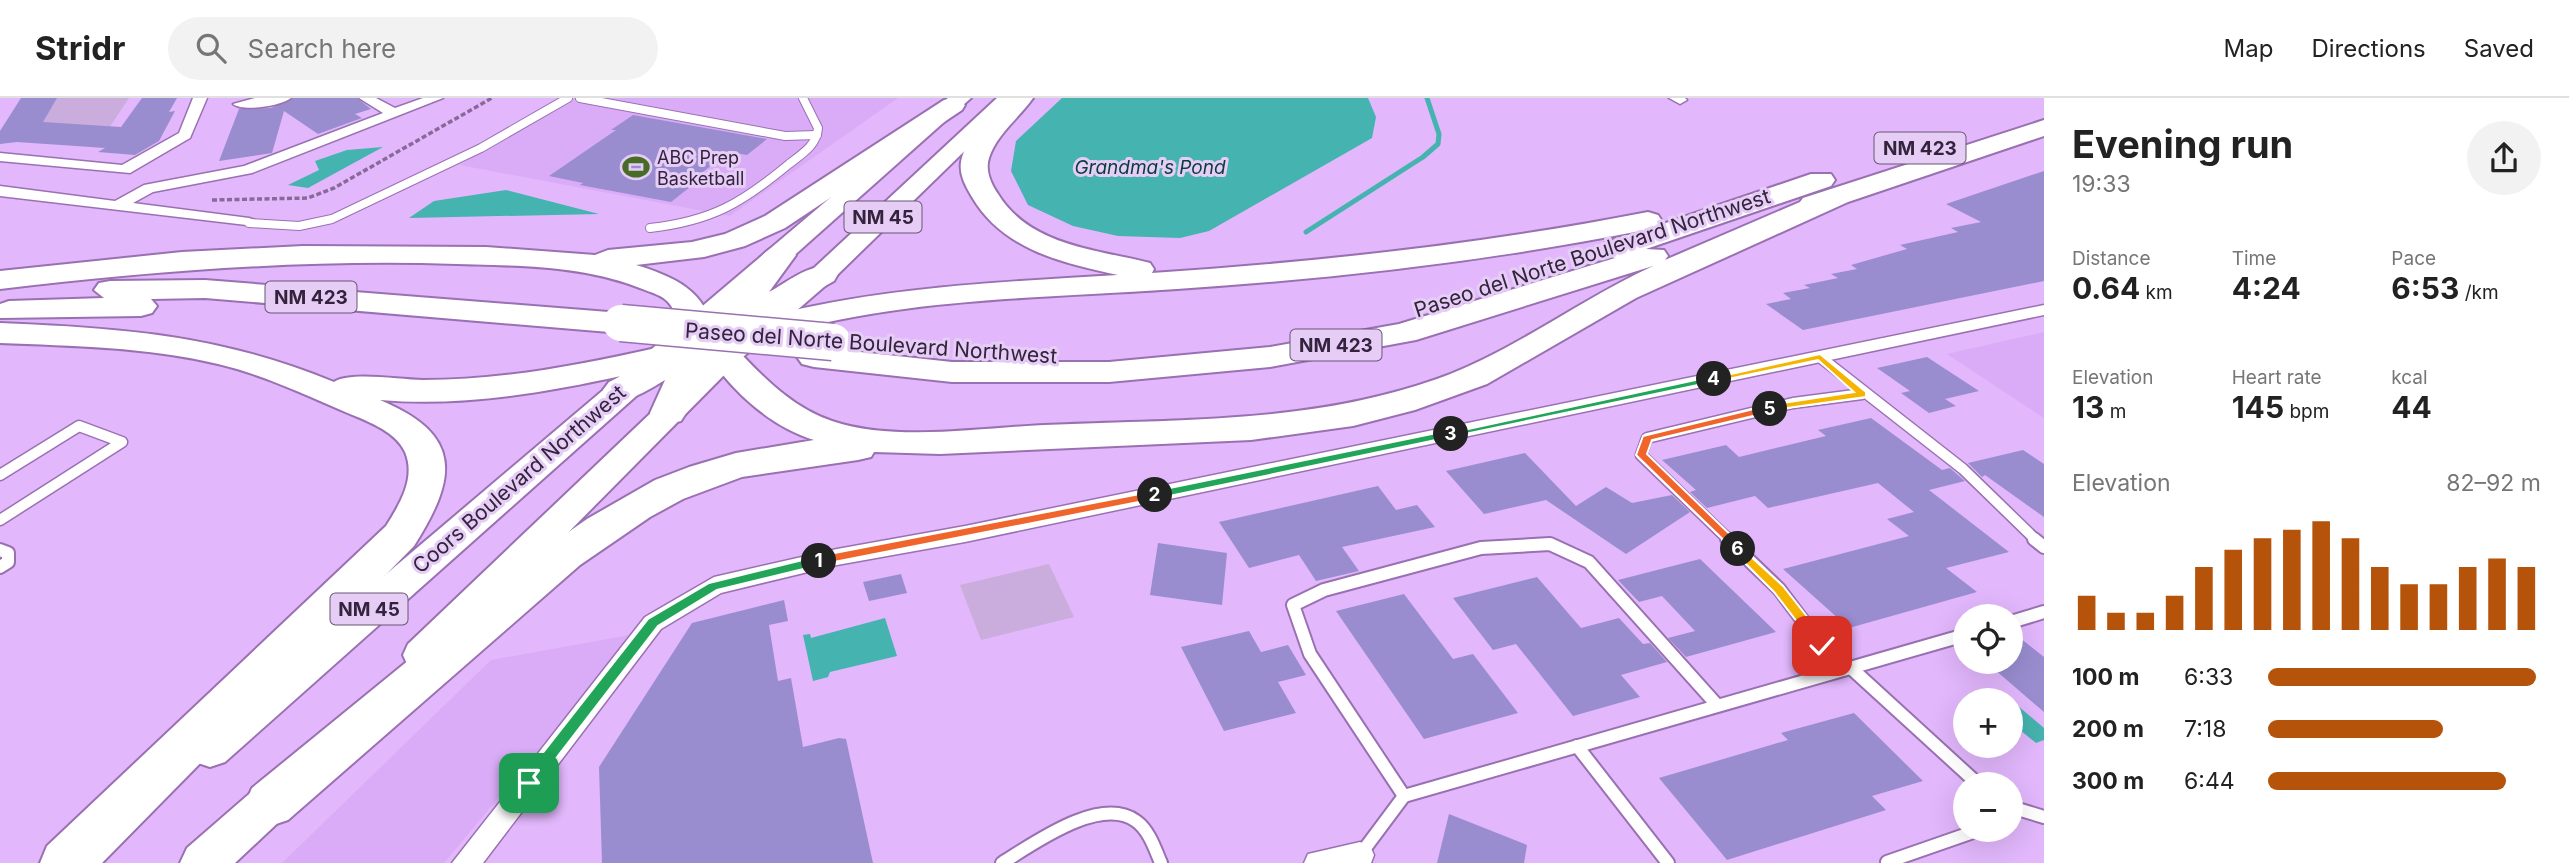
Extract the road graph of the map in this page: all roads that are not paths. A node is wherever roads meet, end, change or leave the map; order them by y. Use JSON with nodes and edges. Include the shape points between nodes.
{"nodes":[{"id":1,"x":200,"y":98,"type":"edge"},
{"id":2,"x":284,"y":98,"type":"edge"},
{"id":3,"x":366,"y":98,"type":"edge"},
{"id":4,"x":436,"y":98,"type":"edge"},
{"id":5,"x":568,"y":98,"type":"edge"},
{"id":6,"x":580,"y":98,"type":"edge"},
{"id":7,"x":803,"y":98,"type":"edge"},
{"id":8,"x":1009,"y":98,"type":"edge"},
{"id":9,"x":1021,"y":98,"type":"edge"},
{"id":10,"x":957,"y":102,"type":"edge"},
{"id":11,"x":240,"y":104,"type":"dead end"},
{"id":12,"x":2044,"y":108,"type":"edge"},
{"id":13,"x":394,"y":113,"type":"junction"},
{"id":14,"x":2044,"y":128,"type":"edge"},
{"id":15,"x":817,"y":135,"type":"junction"},
{"id":16,"x":0,"y":157,"type":"edge"},
{"id":17,"x":1796,"y":188,"type":"junction"},
{"id":18,"x":0,"y":191,"type":"edge"},
{"id":19,"x":1838,"y":196,"type":"junction"},
{"id":20,"x":118,"y":206,"type":"junction"},
{"id":21,"x":249,"y":223,"type":"joint"},
{"id":22,"x":650,"y":228,"type":"dead end"},
{"id":23,"x":780,"y":255,"type":"joint"},
{"id":24,"x":572,"y":260,"type":"junction"},
{"id":25,"x":822,"y":274,"type":"joint"},
{"id":26,"x":1221,"y":277,"type":"junction"},
{"id":27,"x":0,"y":280,"type":"edge"},
{"id":28,"x":0,"y":297,"type":"edge"},
{"id":29,"x":2044,"y":310,"type":"edge"},
{"id":30,"x":0,"y":311,"type":"edge"},
{"id":31,"x":614,"y":332,"type":"junction"},
{"id":32,"x":0,"y":333,"type":"edge"},
{"id":33,"x":713,"y":341,"type":"junction"},
{"id":34,"x":824,"y":350,"type":"junction"},
{"id":35,"x":1820,"y":357,"type":"junction"},
{"id":36,"x":306,"y":382,"type":"junction"},
{"id":37,"x":1862,"y":394,"type":"junction"},
{"id":38,"x":668,"y":412,"type":"joint"},
{"id":39,"x":944,"y":441,"type":"junction"},
{"id":40,"x":0,"y":475,"type":"edge"},
{"id":41,"x":0,"y":520,"type":"edge"},
{"id":42,"x":2044,"y":547,"type":"edge"},
{"id":43,"x":0,"y":550,"type":"edge"},
{"id":44,"x":0,"y":567,"type":"edge"},
{"id":45,"x":2044,"y":612,"type":"edge"},
{"id":46,"x":2023,"y":618,"type":"edge"},
{"id":47,"x":1953,"y":638,"type":"edge"},
{"id":48,"x":1851,"y":668,"type":"junction"},
{"id":49,"x":1717,"y":705,"type":"junction"},
{"id":50,"x":1577,"y":746,"type":"junction"},
{"id":51,"x":1965,"y":772,"type":"edge"},
{"id":52,"x":1404,"y":796,"type":"junction"},
{"id":53,"x":270,"y":804,"type":"junction"},
{"id":54,"x":2023,"y":811,"type":"edge"},
{"id":55,"x":2044,"y":817,"type":"edge"},
{"id":56,"x":1953,"y":839,"type":"edge"},
{"id":57,"x":1363,"y":859,"type":"edge"},
{"id":58,"x":66,"y":863,"type":"edge"},
{"id":59,"x":78,"y":863,"type":"edge"},
{"id":60,"x":203,"y":863,"type":"edge"},
{"id":61,"x":467,"y":863,"type":"edge"},
{"id":62,"x":1002,"y":863,"type":"edge"},
{"id":63,"x":1161,"y":863,"type":"edge"},
{"id":64,"x":1318,"y":863,"type":"edge"},
{"id":65,"x":1668,"y":863,"type":"edge"},
{"id":66,"x":1886,"y":863,"type":"edge"}],
"edges":[{"from":1,"to":16,"type":"street","via":[[185,135],[125,170]]},
{"from":2,"to":11,"type":"street"},
{"from":3,"to":13,"type":"street"},
{"from":4,"to":13,"type":"street"},
{"from":5,"to":21,"type":"lane","via":[[481,148],[332,219],[299,226]]},
{"from":6,"to":15,"type":"lane","via":[[785,136]]},
{"from":7,"to":15,"type":"lane","via":[[817,122]]},
{"from":8,"to":25,"type":"main road","number":"NM 45"},
{"from":9,"to":26,"type":"highway","via":[[977,153],[973,165],[985,199],[999,216],[1051,247],[1086,258]]},
{"from":10,"to":23,"type":"main road","number":"NM 45"},
{"from":10,"to":24,"type":"highway","via":[[775,222],[735,240],[642,259]]},
{"from":12,"to":17,"type":"highway","name":"Paseo del Norte Boulevard Northwest","number":"NM 423"},
{"from":13,"to":20,"type":"street","via":[[247,170],[149,188]]},
{"from":14,"to":19,"type":"highway","name":"Paseo del Norte Boulevard Northwest","number":"NM 423"},
{"from":15,"to":22,"type":"lane","via":[[810,147],[737,206],[700,220]]},
{"from":17,"to":26,"type":"highway","via":[[1546,241],[1431,258]]},
{"from":17,"to":34,"type":"highway","name":"Paseo del Norte Boulevard Northwest","number":"NM 423","via":[[1443,304],[1343,327],[1239,344],[1064,358]]},
{"from":18,"to":20,"type":"street"},
{"from":19,"to":34,"type":"highway","name":"Paseo del Norte Boulevard Northwest","number":"NM 423","via":[[1404,333],[1270,356],[1109,372],[952,372]]},
{"from":19,"to":39,"type":"highway","via":[[1625,291],[1455,385],[1397,405],[1330,421],[1262,430]]},
{"from":20,"to":21,"type":"street"},
{"from":23,"to":33,"type":"highway"},
{"from":24,"to":27,"type":"highway","via":[[404,253],[170,261]]},
{"from":24,"to":33,"type":"highway","via":[[631,271],[679,295]]},
{"from":25,"to":33,"type":"highway"},
{"from":26,"to":33,"type":"highway","via":[[928,296],[867,304]]},
{"from":28,"to":31,"type":"highway","name":"Paseo del Norte Boulevard Northwest","number":"NM 423","via":[[205,289]]},
{"from":29,"to":35,"type":"street"},
{"from":30,"to":31,"type":"highway","name":"Paseo del Norte Boulevard Northwest","number":"NM 423","via":[[177,304]]},
{"from":31,"to":34,"type":"highway","name":"Paseo del Norte Boulevard Northwest","number":"NM 423"},
{"from":32,"to":36,"type":"highway","via":[[109,338],[222,355]]},
{"from":33,"to":36,"type":"highway","via":[[529,384],[458,392],[398,393]]},
{"from":33,"to":38,"type":"highway"},
{"from":33,"to":39,"type":"highway","via":[[769,403],[796,419],[836,434]]},
{"from":33,"to":59,"type":"main road","name":"Coors Boulevard Northwest","number":"NM 45","via":[[621,390]]},
{"from":35,"to":37,"type":"lane"},
{"from":35,"to":61,"type":"street","via":[[965,534],[836,556],[714,586],[653,623]]},
{"from":36,"to":58,"type":"highway","via":[[393,420],[414,436],[426,456],[420,507],[400,536]]},
{"from":37,"to":42,"type":"lane","via":[[1965,471]]},
{"from":37,"to":48,"type":"lane","via":[[1793,403],[1647,438],[1641,455],[1779,589],[1822,646]]},
{"from":38,"to":53,"type":"main road"},
{"from":39,"to":53,"type":"highway","via":[[751,459],[652,495],[565,555]]},
{"from":40,"to":41,"type":"lane","via":[[79,426],[122,442]]},
{"from":43,"to":44,"type":"lane","via":[[8,553],[8,562]]},
{"from":45,"to":46,"type":"lane"},
{"from":47,"to":48,"type":"lane"},
{"from":48,"to":49,"type":"lane"},
{"from":48,"to":51,"type":"lane"},
{"from":49,"to":50,"type":"lane"},
{"from":49,"to":52,"type":"lane","via":[[1588,562],[1550,544],[1481,548],[1324,590],[1293,605],[1310,654]]},
{"from":50,"to":52,"type":"lane"},
{"from":50,"to":65,"type":"lane"},
{"from":52,"to":57,"type":"lane"},
{"from":53,"to":60,"type":"main road"},
{"from":54,"to":55,"type":"lane"},
{"from":56,"to":66,"type":"lane"},
{"from":57,"to":64,"type":"street"},
{"from":62,"to":63,"type":"lane","via":[[1091,814],[1114,811],[1135,819]]}]}
